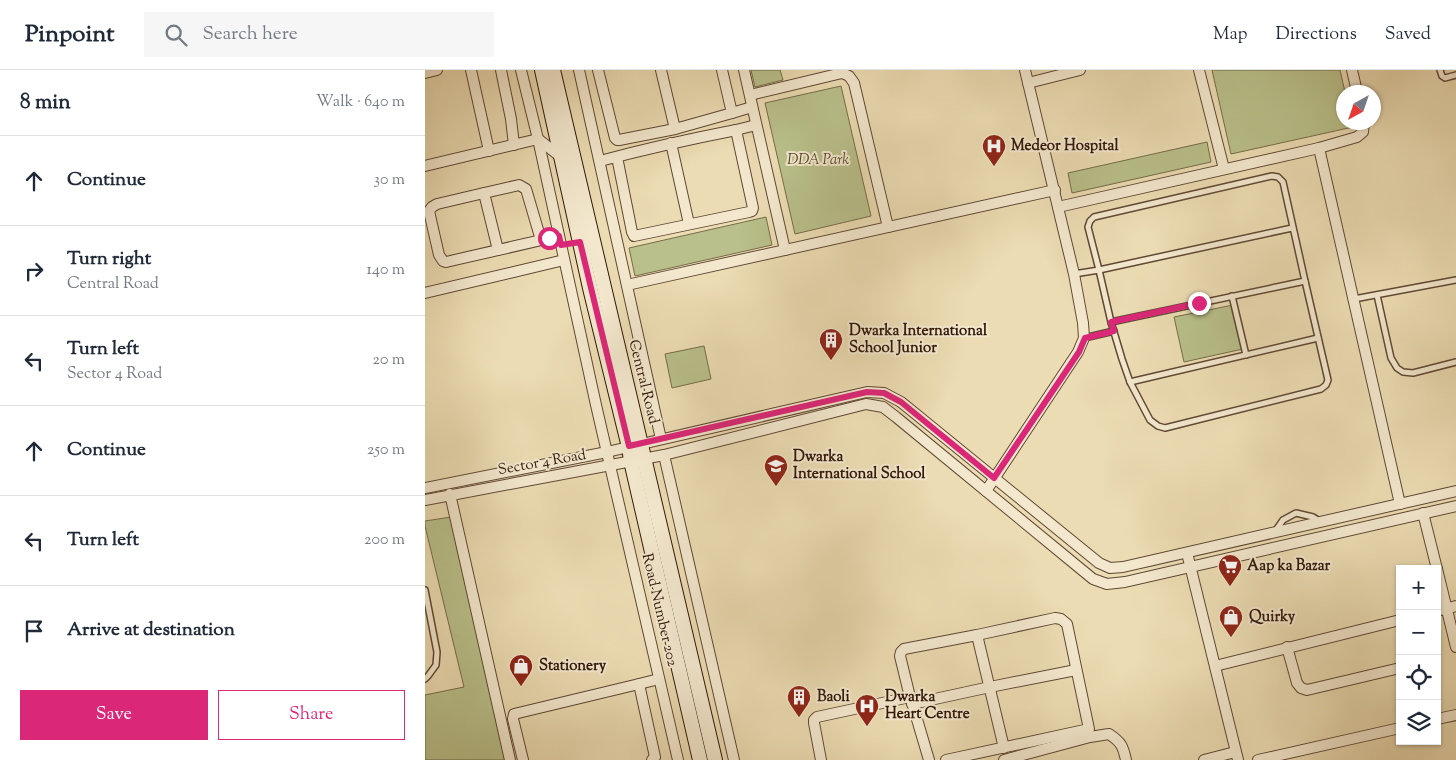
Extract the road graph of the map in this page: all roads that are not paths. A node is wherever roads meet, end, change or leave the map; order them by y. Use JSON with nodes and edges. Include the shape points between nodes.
{"nodes":[{"id":1,"x":437,"y":70,"type":"edge"},
{"id":2,"x":471,"y":70,"type":"edge"},
{"id":3,"x":501,"y":70,"type":"edge"},
{"id":4,"x":521,"y":70,"type":"edge"},
{"id":5,"x":542,"y":70,"type":"edge"},
{"id":6,"x":553,"y":70,"type":"edge"},
{"id":7,"x":591,"y":70,"type":"edge"},
{"id":8,"x":598,"y":70,"type":"edge"},
{"id":9,"x":661,"y":70,"type":"edge"},
{"id":10,"x":722,"y":70,"type":"edge"},
{"id":11,"x":744,"y":70,"type":"edge"},
{"id":12,"x":1025,"y":70,"type":"edge"},
{"id":13,"x":1079,"y":70,"type":"edge"},
{"id":14,"x":1199,"y":70,"type":"edge"},
{"id":15,"x":1352,"y":70,"type":"edge"},
{"id":16,"x":1439,"y":70,"type":"edge"},
{"id":17,"x":580,"y":72,"type":"edge"},
{"id":18,"x":425,"y":73,"type":"edge"},
{"id":19,"x":849,"y":73,"type":"edge"},
{"id":20,"x":1456,"y":75,"type":"edge"},
{"id":21,"x":1028,"y":82,"type":"junction"},
{"id":22,"x":1355,"y":85,"type":"edge"},
{"id":23,"x":750,"y":95,"type":"junction"},
{"id":24,"x":752,"y":107,"type":"junction"},
{"id":25,"x":732,"y":113,"type":"junction"},
{"id":26,"x":757,"y":125,"type":"junction"},
{"id":27,"x":675,"y":129,"type":"junction"},
{"id":28,"x":736,"y":130,"type":"junction"},
{"id":29,"x":1363,"y":130,"type":"edge"},
{"id":30,"x":538,"y":138,"type":"junction"},
{"id":31,"x":671,"y":143,"type":"junction"},
{"id":32,"x":514,"y":144,"type":"junction"},
{"id":33,"x":1319,"y":148,"type":"junction"},
{"id":34,"x":493,"y":150,"type":"junction"},
{"id":35,"x":561,"y":157,"type":"junction"},
{"id":36,"x":617,"y":157,"type":"junction"},
{"id":37,"x":600,"y":161,"type":"junction"},
{"id":38,"x":425,"y":166,"type":"edge"},
{"id":39,"x":1224,"y":169,"type":"junction"},
{"id":40,"x":1055,"y":190,"type":"junction"},
{"id":41,"x":484,"y":193,"type":"junction"},
{"id":42,"x":1058,"y":207,"type":"junction"},
{"id":43,"x":689,"y":224,"type":"junction"},
{"id":44,"x":888,"y":227,"type":"junction"},
{"id":45,"x":1292,"y":228,"type":"junction"},
{"id":46,"x":541,"y":240,"type":"junction"},
{"id":47,"x":560,"y":240,"type":"junction"},
{"id":48,"x":580,"y":242,"type":"junction"},
{"id":49,"x":498,"y":250,"type":"junction"},
{"id":50,"x":785,"y":250,"type":"junction"},
{"id":51,"x":564,"y":260,"type":"junction"},
{"id":52,"x":1099,"y":270,"type":"junction"},
{"id":53,"x":1074,"y":274,"type":"junction"},
{"id":54,"x":1456,"y":280,"type":"edge"},
{"id":55,"x":1305,"y":281,"type":"junction"},
{"id":56,"x":627,"y":284,"type":"junction"},
{"id":57,"x":425,"y":293,"type":"edge"},
{"id":58,"x":1377,"y":294,"type":"junction"},
{"id":59,"x":1232,"y":296,"type":"junction"},
{"id":60,"x":1353,"y":299,"type":"junction"},
{"id":61,"x":1111,"y":322,"type":"junction"},
{"id":62,"x":1114,"y":331,"type":"junction"},
{"id":63,"x":1085,"y":338,"type":"junction"},
{"id":64,"x":1318,"y":338,"type":"junction"},
{"id":65,"x":1246,"y":354,"type":"junction"},
{"id":66,"x":1456,"y":362,"type":"edge"},
{"id":67,"x":1130,"y":382,"type":"junction"},
{"id":68,"x":661,"y":439,"type":"junction"},
{"id":69,"x":635,"y":445,"type":"junction"},
{"id":70,"x":607,"y":452,"type":"junction"},
{"id":71,"x":664,"y":455,"type":"junction"},
{"id":72,"x":638,"y":460,"type":"junction"},
{"id":73,"x":610,"y":466,"type":"junction"},
{"id":74,"x":994,"y":478,"type":"junction"},
{"id":75,"x":425,"y":488,"type":"edge"},
{"id":76,"x":986,"y":491,"type":"junction"},
{"id":77,"x":1456,"y":491,"type":"edge"},
{"id":78,"x":450,"y":494,"type":"junction"},
{"id":79,"x":425,"y":500,"type":"edge"},
{"id":80,"x":1400,"y":504,"type":"junction"},
{"id":81,"x":1456,"y":506,"type":"edge"},
{"id":82,"x":1423,"y":514,"type":"junction"},
{"id":83,"x":1321,"y":522,"type":"junction"},
{"id":84,"x":1274,"y":533,"type":"junction"},
{"id":85,"x":1187,"y":553,"type":"junction"},
{"id":86,"x":1436,"y":565,"type":"edge"},
{"id":87,"x":1191,"y":567,"type":"junction"},
{"id":88,"x":1441,"y":585,"type":"edge"},
{"id":89,"x":425,"y":590,"type":"edge"},
{"id":90,"x":1447,"y":609,"type":"edge"},
{"id":91,"x":1396,"y":621,"type":"edge"},
{"id":92,"x":977,"y":635,"type":"junction"},
{"id":93,"x":1287,"y":647,"type":"junction"},
{"id":94,"x":1456,"y":647,"type":"edge"},
{"id":95,"x":1215,"y":666,"type":"junction"},
{"id":96,"x":1396,"y":669,"type":"edge"},
{"id":97,"x":1076,"y":670,"type":"junction"},
{"id":98,"x":425,"y":679,"type":"edge"},
{"id":99,"x":659,"y":680,"type":"junction"},
{"id":100,"x":639,"y":684,"type":"junction"},
{"id":101,"x":990,"y":686,"type":"junction"},
{"id":102,"x":911,"y":701,"type":"junction"},
{"id":103,"x":1456,"y":715,"type":"edge"},
{"id":104,"x":1441,"y":719,"type":"edge"},
{"id":105,"x":1396,"y":729,"type":"edge"},
{"id":106,"x":1089,"y":733,"type":"junction"},
{"id":107,"x":1004,"y":748,"type":"junction"},
{"id":108,"x":1237,"y":756,"type":"edge"},
{"id":109,"x":510,"y":760,"type":"edge"},
{"id":110,"x":523,"y":760,"type":"edge"},
{"id":111,"x":652,"y":760,"type":"edge"},
{"id":112,"x":678,"y":760,"type":"edge"},
{"id":113,"x":700,"y":760,"type":"edge"},
{"id":114,"x":715,"y":760,"type":"edge"},
{"id":115,"x":734,"y":760,"type":"edge"},
{"id":116,"x":821,"y":760,"type":"edge"},
{"id":117,"x":929,"y":760,"type":"edge"},
{"id":118,"x":946,"y":760,"type":"edge"},
{"id":119,"x":1004,"y":760,"type":"edge"},
{"id":120,"x":1126,"y":760,"type":"edge"},
{"id":121,"x":1204,"y":760,"type":"edge"},
{"id":122,"x":1258,"y":760,"type":"edge"}],
"edges":[{"from":1,"to":18,"type":"street"},
{"from":2,"to":34,"type":"street"},
{"from":3,"to":32,"type":"street"},
{"from":4,"to":30,"type":"street","name":"Road Number 202"},
{"from":5,"to":35,"type":"main road","name":"Central Road"},
{"from":6,"to":69,"type":"main road","name":"Central Road"},
{"from":7,"to":17,"type":"street"},
{"from":8,"to":27,"type":"street","via":[[617,140]]},
{"from":9,"to":27,"type":"street"},
{"from":10,"to":25,"type":"street"},
{"from":11,"to":23,"type":"street"},
{"from":12,"to":21,"type":"street"},
{"from":13,"to":21,"type":"street"},
{"from":14,"to":39,"type":"street"},
{"from":15,"to":22,"type":"street"},
{"from":16,"to":20,"type":"lane","via":[[1445,78]]},
{"from":17,"to":37,"type":"street"},
{"from":19,"to":23,"type":"street"},
{"from":19,"to":44,"type":"street"},
{"from":21,"to":40,"type":"street"},
{"from":23,"to":24,"type":"street"},
{"from":24,"to":25,"type":"street"},
{"from":24,"to":26,"type":"street"},
{"from":25,"to":27,"type":"street"},
{"from":26,"to":28,"type":"street"},
{"from":26,"to":50,"type":"street"},
{"from":28,"to":31,"type":"street"},
{"from":28,"to":43,"type":"street","via":[[752,211]]},
{"from":29,"to":33,"type":"street","via":[[1357,137]]},
{"from":30,"to":32,"type":"street"},
{"from":30,"to":35,"type":"street"},
{"from":30,"to":47,"type":"street","name":"Road Number 202"},
{"from":31,"to":36,"type":"street"},
{"from":31,"to":43,"type":"street"},
{"from":32,"to":34,"type":"street"},
{"from":33,"to":39,"type":"street"},
{"from":33,"to":60,"type":"street"},
{"from":34,"to":38,"type":"street"},
{"from":35,"to":48,"type":"main road","name":"Central Road"},
{"from":36,"to":37,"type":"street"},
{"from":36,"to":43,"type":"street","via":[[634,236]]},
{"from":37,"to":56,"type":"street"},
{"from":39,"to":42,"type":"street"},
{"from":40,"to":42,"type":"street"},
{"from":40,"to":44,"type":"street"},
{"from":41,"to":46,"type":"street","via":[[519,184],[523,186]]},
{"from":41,"to":49,"type":"street"},
{"from":41,"to":49,"type":"street","via":[[437,204],[429,211],[439,255],[446,262]]},
{"from":42,"to":53,"type":"street"},
{"from":44,"to":50,"type":"street"},
{"from":45,"to":52,"type":"lane"},
{"from":45,"to":52,"type":"lane","via":[[1283,182],[1271,176],[1094,217],[1088,227]]},
{"from":45,"to":55,"type":"lane"},
{"from":46,"to":47,"type":"street"},
{"from":46,"to":49,"type":"street"},
{"from":47,"to":48,"type":"lane"},
{"from":47,"to":51,"type":"street","name":"Road Number 202"},
{"from":48,"to":69,"type":"main road","name":"Central Road"},
{"from":50,"to":56,"type":"street"},
{"from":51,"to":57,"type":"street"},
{"from":51,"to":70,"type":"street","name":"Road Number 202"},
{"from":52,"to":53,"type":"lane"},
{"from":52,"to":61,"type":"lane"},
{"from":53,"to":63,"type":"street"},
{"from":54,"to":58,"type":"lane"},
{"from":55,"to":59,"type":"lane"},
{"from":55,"to":64,"type":"lane"},
{"from":56,"to":68,"type":"street"},
{"from":58,"to":60,"type":"lane"},
{"from":58,"to":66,"type":"lane","via":[[1391,358],[1397,368],[1413,373]]},
{"from":59,"to":61,"type":"lane"},
{"from":59,"to":65,"type":"lane"},
{"from":60,"to":80,"type":"street"},
{"from":61,"to":62,"type":"lane"},
{"from":62,"to":63,"type":"lane"},
{"from":62,"to":67,"type":"lane"},
{"from":63,"to":74,"type":"street","via":[[1079,352]]},
{"from":64,"to":65,"type":"lane"},
{"from":64,"to":67,"type":"lane","via":[[1327,380],[1321,389],[1165,428],[1151,420]]},
{"from":65,"to":67,"type":"lane"},
{"from":68,"to":69,"type":"street","name":"Sector 4 Road"},
{"from":68,"to":74,"type":"street","name":"Sector 4 Road","via":[[867,392],[884,393],[901,402]]},
{"from":69,"to":70,"type":"street","name":"Sector 4 Road"},
{"from":69,"to":72,"type":"main road","name":"Central Road"},
{"from":70,"to":73,"type":"street","name":"Road Number 202"},
{"from":70,"to":75,"type":"street","name":"Sector 4 Road"},
{"from":71,"to":72,"type":"street","name":"Sector 4 Road"},
{"from":71,"to":76,"type":"street","name":"Sector 4 Road","via":[[866,404],[883,407]]},
{"from":71,"to":115,"type":"street"},
{"from":72,"to":73,"type":"street","name":"Sector 4 Road"},
{"from":72,"to":113,"type":"main road","name":"Central Road"},
{"from":72,"to":114,"type":"main road","name":"Central Road"},
{"from":73,"to":78,"type":"street","name":"Sector 4 Road"},
{"from":73,"to":99,"type":"street","name":"Road Number 202"},
{"from":74,"to":76,"type":"street"},
{"from":74,"to":85,"type":"street","name":"Sector 4 Road","via":[[1099,563],[1110,568]]},
{"from":76,"to":87,"type":"street","name":"Sector 4 Road","via":[[1093,579],[1107,584],[1125,582]]},
{"from":77,"to":80,"type":"street","name":"Sector 4 Road"},
{"from":78,"to":79,"type":"street","name":"Sector 4 Road"},
{"from":78,"to":109,"type":"street"},
{"from":80,"to":83,"type":"street","name":"Sector 4 Road"},
{"from":81,"to":82,"type":"street","name":"Sector 4 Road"},
{"from":82,"to":86,"type":"street"},
{"from":82,"to":87,"type":"street","name":"Sector 4 Road"},
{"from":83,"to":84,"type":"street","name":"Sector 4 Road"},
{"from":83,"to":84,"type":"lane","via":[[1295,513],[1283,520]]},
{"from":84,"to":85,"type":"street","name":"Sector 4 Road"},
{"from":85,"to":87,"type":"street"},
{"from":87,"to":95,"type":"street"},
{"from":88,"to":90,"type":"street"},
{"from":89,"to":98,"type":"lane","via":[[437,652],[436,665]]},
{"from":90,"to":94,"type":"street"},
{"from":91,"to":93,"type":"street"},
{"from":92,"to":97,"type":"street","via":[[1061,619],[1067,624]]},
{"from":92,"to":101,"type":"street"},
{"from":92,"to":102,"type":"street","via":[[901,652]]},
{"from":93,"to":95,"type":"street"},
{"from":93,"to":96,"type":"street","via":[[1297,682],[1307,690]]},
{"from":95,"to":108,"type":"street"},
{"from":97,"to":101,"type":"street"},
{"from":97,"to":106,"type":"street"},
{"from":99,"to":100,"type":"street"},
{"from":99,"to":112,"type":"street","name":"Road Number 202"},
{"from":100,"to":110,"type":"street","via":[[513,714]]},
{"from":100,"to":111,"type":"street","via":[[655,757]]},
{"from":101,"to":102,"type":"street"},
{"from":101,"to":107,"type":"street"},
{"from":102,"to":116,"type":"street","via":[[817,717],[814,723]]},
{"from":102,"to":117,"type":"street"},
{"from":103,"to":104,"type":"street"},
{"from":105,"to":122,"type":"street"},
{"from":106,"to":107,"type":"street"},
{"from":106,"to":119,"type":"street"},
{"from":106,"to":120,"type":"street","via":[[1109,734],[1123,747]]},
{"from":107,"to":118,"type":"street"},
{"from":108,"to":121,"type":"street"}]}
